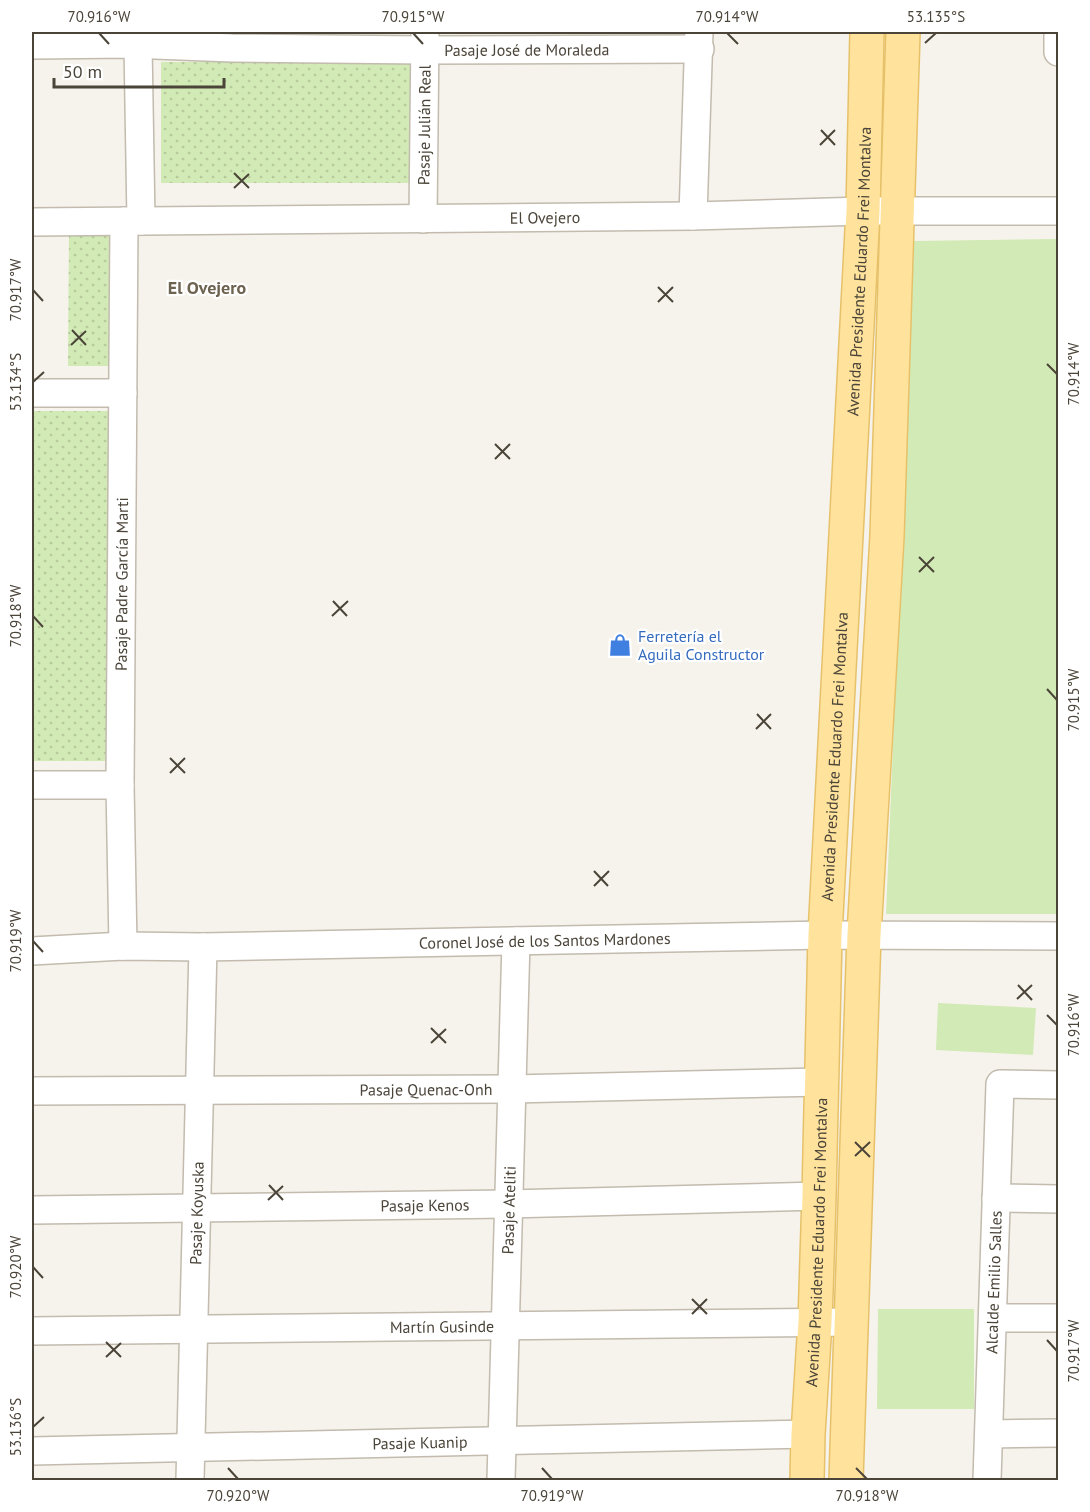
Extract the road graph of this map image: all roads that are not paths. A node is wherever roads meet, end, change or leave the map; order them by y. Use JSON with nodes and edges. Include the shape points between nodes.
{"nodes":[{"id":1,"x":867,"y":32,"type":"edge"},
{"id":2,"x":903,"y":32,"type":"edge"},
{"id":3,"x":1058,"y":32,"type":"edge"},
{"id":4,"x":232,"y":40,"type":"edge"},
{"id":5,"x":699,"y":40,"type":"edge"},
{"id":6,"x":425,"y":41,"type":"edge"},
{"id":7,"x":32,"y":45,"type":"edge"},
{"id":8,"x":138,"y":45,"type":"junction"},
{"id":9,"x":1059,"y":52,"type":"edge"},
{"id":10,"x":1059,"y":211,"type":"edge"},
{"id":11,"x":862,"y":212,"type":"junction"},
{"id":12,"x":896,"y":212,"type":"junction"},
{"id":13,"x":693,"y":216,"type":"junction"},
{"id":14,"x":423,"y":219,"type":"junction"},
{"id":15,"x":133,"y":221,"type":"junction"},
{"id":16,"x":32,"y":222,"type":"edge"},
{"id":17,"x":32,"y":393,"type":"edge"},
{"id":18,"x":123,"y":393,"type":"junction"},
{"id":19,"x":32,"y":785,"type":"edge"},
{"id":20,"x":120,"y":785,"type":"junction"},
{"id":21,"x":825,"y":935,"type":"junction"},
{"id":22,"x":864,"y":935,"type":"junction"},
{"id":23,"x":1059,"y":936,"type":"edge"},
{"id":24,"x":516,"y":941,"type":"junction"},
{"id":25,"x":123,"y":946,"type":"junction"},
{"id":26,"x":203,"y":947,"type":"junction"},
{"id":27,"x":32,"y":951,"type":"edge"},
{"id":28,"x":1059,"y":1075,"type":"edge"},
{"id":29,"x":822,"y":1082,"type":"junction"},
{"id":30,"x":1058,"y":1085,"type":"edge"},
{"id":31,"x":512,"y":1089,"type":"junction"},
{"id":32,"x":200,"y":1090,"type":"junction"},
{"id":33,"x":32,"y":1091,"type":"edge"},
{"id":34,"x":819,"y":1196,"type":"junction"},
{"id":35,"x":996,"y":1198,"type":"junction"},
{"id":36,"x":1059,"y":1199,"type":"edge"},
{"id":37,"x":508,"y":1204,"type":"junction"},
{"id":38,"x":197,"y":1208,"type":"junction"},
{"id":39,"x":32,"y":1210,"type":"edge"},
{"id":40,"x":993,"y":1318,"type":"junction"},
{"id":41,"x":1059,"y":1318,"type":"edge"},
{"id":42,"x":815,"y":1322,"type":"junction"},
{"id":43,"x":852,"y":1322,"type":"junction"},
{"id":44,"x":505,"y":1326,"type":"junction"},
{"id":45,"x":194,"y":1329,"type":"junction"},
{"id":46,"x":32,"y":1331,"type":"edge"},
{"id":47,"x":1059,"y":1433,"type":"edge"},
{"id":48,"x":808,"y":1434,"type":"junction"},
{"id":49,"x":989,"y":1434,"type":"junction"},
{"id":50,"x":502,"y":1441,"type":"junction"},
{"id":51,"x":191,"y":1447,"type":"junction"},
{"id":52,"x":32,"y":1450,"type":"edge"},
{"id":53,"x":190,"y":1480,"type":"edge"},
{"id":54,"x":501,"y":1480,"type":"edge"},
{"id":55,"x":807,"y":1480,"type":"edge"},
{"id":56,"x":846,"y":1480,"type":"edge"},
{"id":57,"x":987,"y":1480,"type":"edge"}],
"edges":[{"from":1,"to":11,"type":"main road","name":"Avenida Presidente Eduardo Frei Montalva"},
{"from":2,"to":12,"type":"main road","name":"Avenida Presidente Eduardo Frei Montalva"},
{"from":3,"to":9,"type":"street"},
{"from":4,"to":6,"type":"street","name":"Pasaje José de Moraleda"},
{"from":4,"to":8,"type":"street","name":"Pasaje José de Moraleda"},
{"from":5,"to":6,"type":"street","name":"Pasaje José de Moraleda"},
{"from":5,"to":13,"type":"street"},
{"from":6,"to":14,"type":"street","name":"Pasaje Julián Real"},
{"from":7,"to":8,"type":"street","name":"Pasaje José de Moraleda"},
{"from":8,"to":15,"type":"street","name":"Pasaje Padre García Marti"},
{"from":10,"to":12,"type":"street","name":"El Ovejero"},
{"from":11,"to":12,"type":"street","name":"El Ovejero"},
{"from":11,"to":13,"type":"street","name":"El Ovejero"},
{"from":11,"to":21,"type":"main road","name":"Avenida Presidente Eduardo Frei Montalva"},
{"from":12,"to":22,"type":"main road","name":"Avenida Presidente Eduardo Frei Montalva","via":[[886,536]]},
{"from":13,"to":14,"type":"street","name":"El Ovejero"},
{"from":14,"to":15,"type":"street","name":"El Ovejero"},
{"from":15,"to":16,"type":"street","name":"El Ovejero"},
{"from":15,"to":18,"type":"street","name":"Pasaje Padre García Marti"},
{"from":17,"to":18,"type":"street"},
{"from":18,"to":20,"type":"street","name":"Pasaje Padre García Marti"},
{"from":19,"to":20,"type":"street"},
{"from":20,"to":25,"type":"street","name":"Pasaje Padre García Marti"},
{"from":21,"to":22,"type":"street","name":"Coronel José de los Santos Mardones"},
{"from":21,"to":24,"type":"street","name":"Coronel José de los Santos Mardones"},
{"from":21,"to":29,"type":"main road","name":"Avenida Presidente Eduardo Frei Montalva"},
{"from":22,"to":23,"type":"street","name":"Coronel José de los Santos Mardones"},
{"from":22,"to":43,"type":"main road","name":"Avenida Presidente Eduardo Frei Montalva"},
{"from":24,"to":26,"type":"street","name":"Coronel José de los Santos Mardones"},
{"from":24,"to":31,"type":"street","name":"Pasaje Ateliti"},
{"from":25,"to":26,"type":"street","name":"Coronel José de los Santos Mardones"},
{"from":25,"to":27,"type":"street","name":"Coronel José de los Santos Mardones"},
{"from":26,"to":32,"type":"street","name":"Pasaje Koyuska"},
{"from":28,"to":30,"type":"street"},
{"from":29,"to":31,"type":"street","name":"Pasaje Quenac-Onh"},
{"from":29,"to":34,"type":"main road","name":"Avenida Presidente Eduardo Frei Montalva"},
{"from":30,"to":35,"type":"street","name":"Alcalde Emilio Salles","via":[[1000,1084]]},
{"from":31,"to":32,"type":"street","name":"Pasaje Quenac-Onh"},
{"from":31,"to":37,"type":"street","name":"Pasaje Ateliti"},
{"from":32,"to":33,"type":"street","name":"Pasaje Quenac-Onh"},
{"from":32,"to":38,"type":"street","name":"Pasaje Koyuska"},
{"from":34,"to":37,"type":"street","name":"Pasaje Kenos"},
{"from":34,"to":42,"type":"main road","name":"Avenida Presidente Eduardo Frei Montalva"},
{"from":35,"to":36,"type":"street"},
{"from":35,"to":40,"type":"street","name":"Alcalde Emilio Salles"},
{"from":37,"to":38,"type":"street","name":"Pasaje Kenos"},
{"from":37,"to":44,"type":"street","name":"Pasaje Ateliti"},
{"from":38,"to":39,"type":"street","name":"Pasaje Kenos"},
{"from":38,"to":45,"type":"street","name":"Pasaje Koyuska"},
{"from":40,"to":41,"type":"street"},
{"from":40,"to":49,"type":"street","name":"Alcalde Emilio Salles"},
{"from":42,"to":43,"type":"street","name":"Martín Gusinde"},
{"from":42,"to":44,"type":"street","name":"Martín Gusinde"},
{"from":42,"to":48,"type":"main road","name":"Avenida Presidente Eduardo Frei Montalva"},
{"from":43,"to":56,"type":"main road","name":"Avenida Presidente Eduardo Frei Montalva"},
{"from":44,"to":45,"type":"street","name":"Martín Gusinde"},
{"from":44,"to":50,"type":"street","name":"Pasaje Ateliti"},
{"from":45,"to":46,"type":"street","name":"Martín Gusinde"},
{"from":45,"to":51,"type":"street","name":"Pasaje Koyuska"},
{"from":47,"to":49,"type":"street"},
{"from":48,"to":50,"type":"street","name":"Pasaje Kuanip"},
{"from":48,"to":55,"type":"main road","name":"Avenida Presidente Eduardo Frei Montalva"},
{"from":49,"to":57,"type":"street","name":"Alcalde Emilio Salles"},
{"from":50,"to":51,"type":"street","name":"Pasaje Kuanip"},
{"from":50,"to":54,"type":"street","name":"Pasaje Ateliti"},
{"from":51,"to":52,"type":"street","name":"Pasaje Kuanip"},
{"from":51,"to":53,"type":"street","name":"Pasaje Koyuska"}]}
